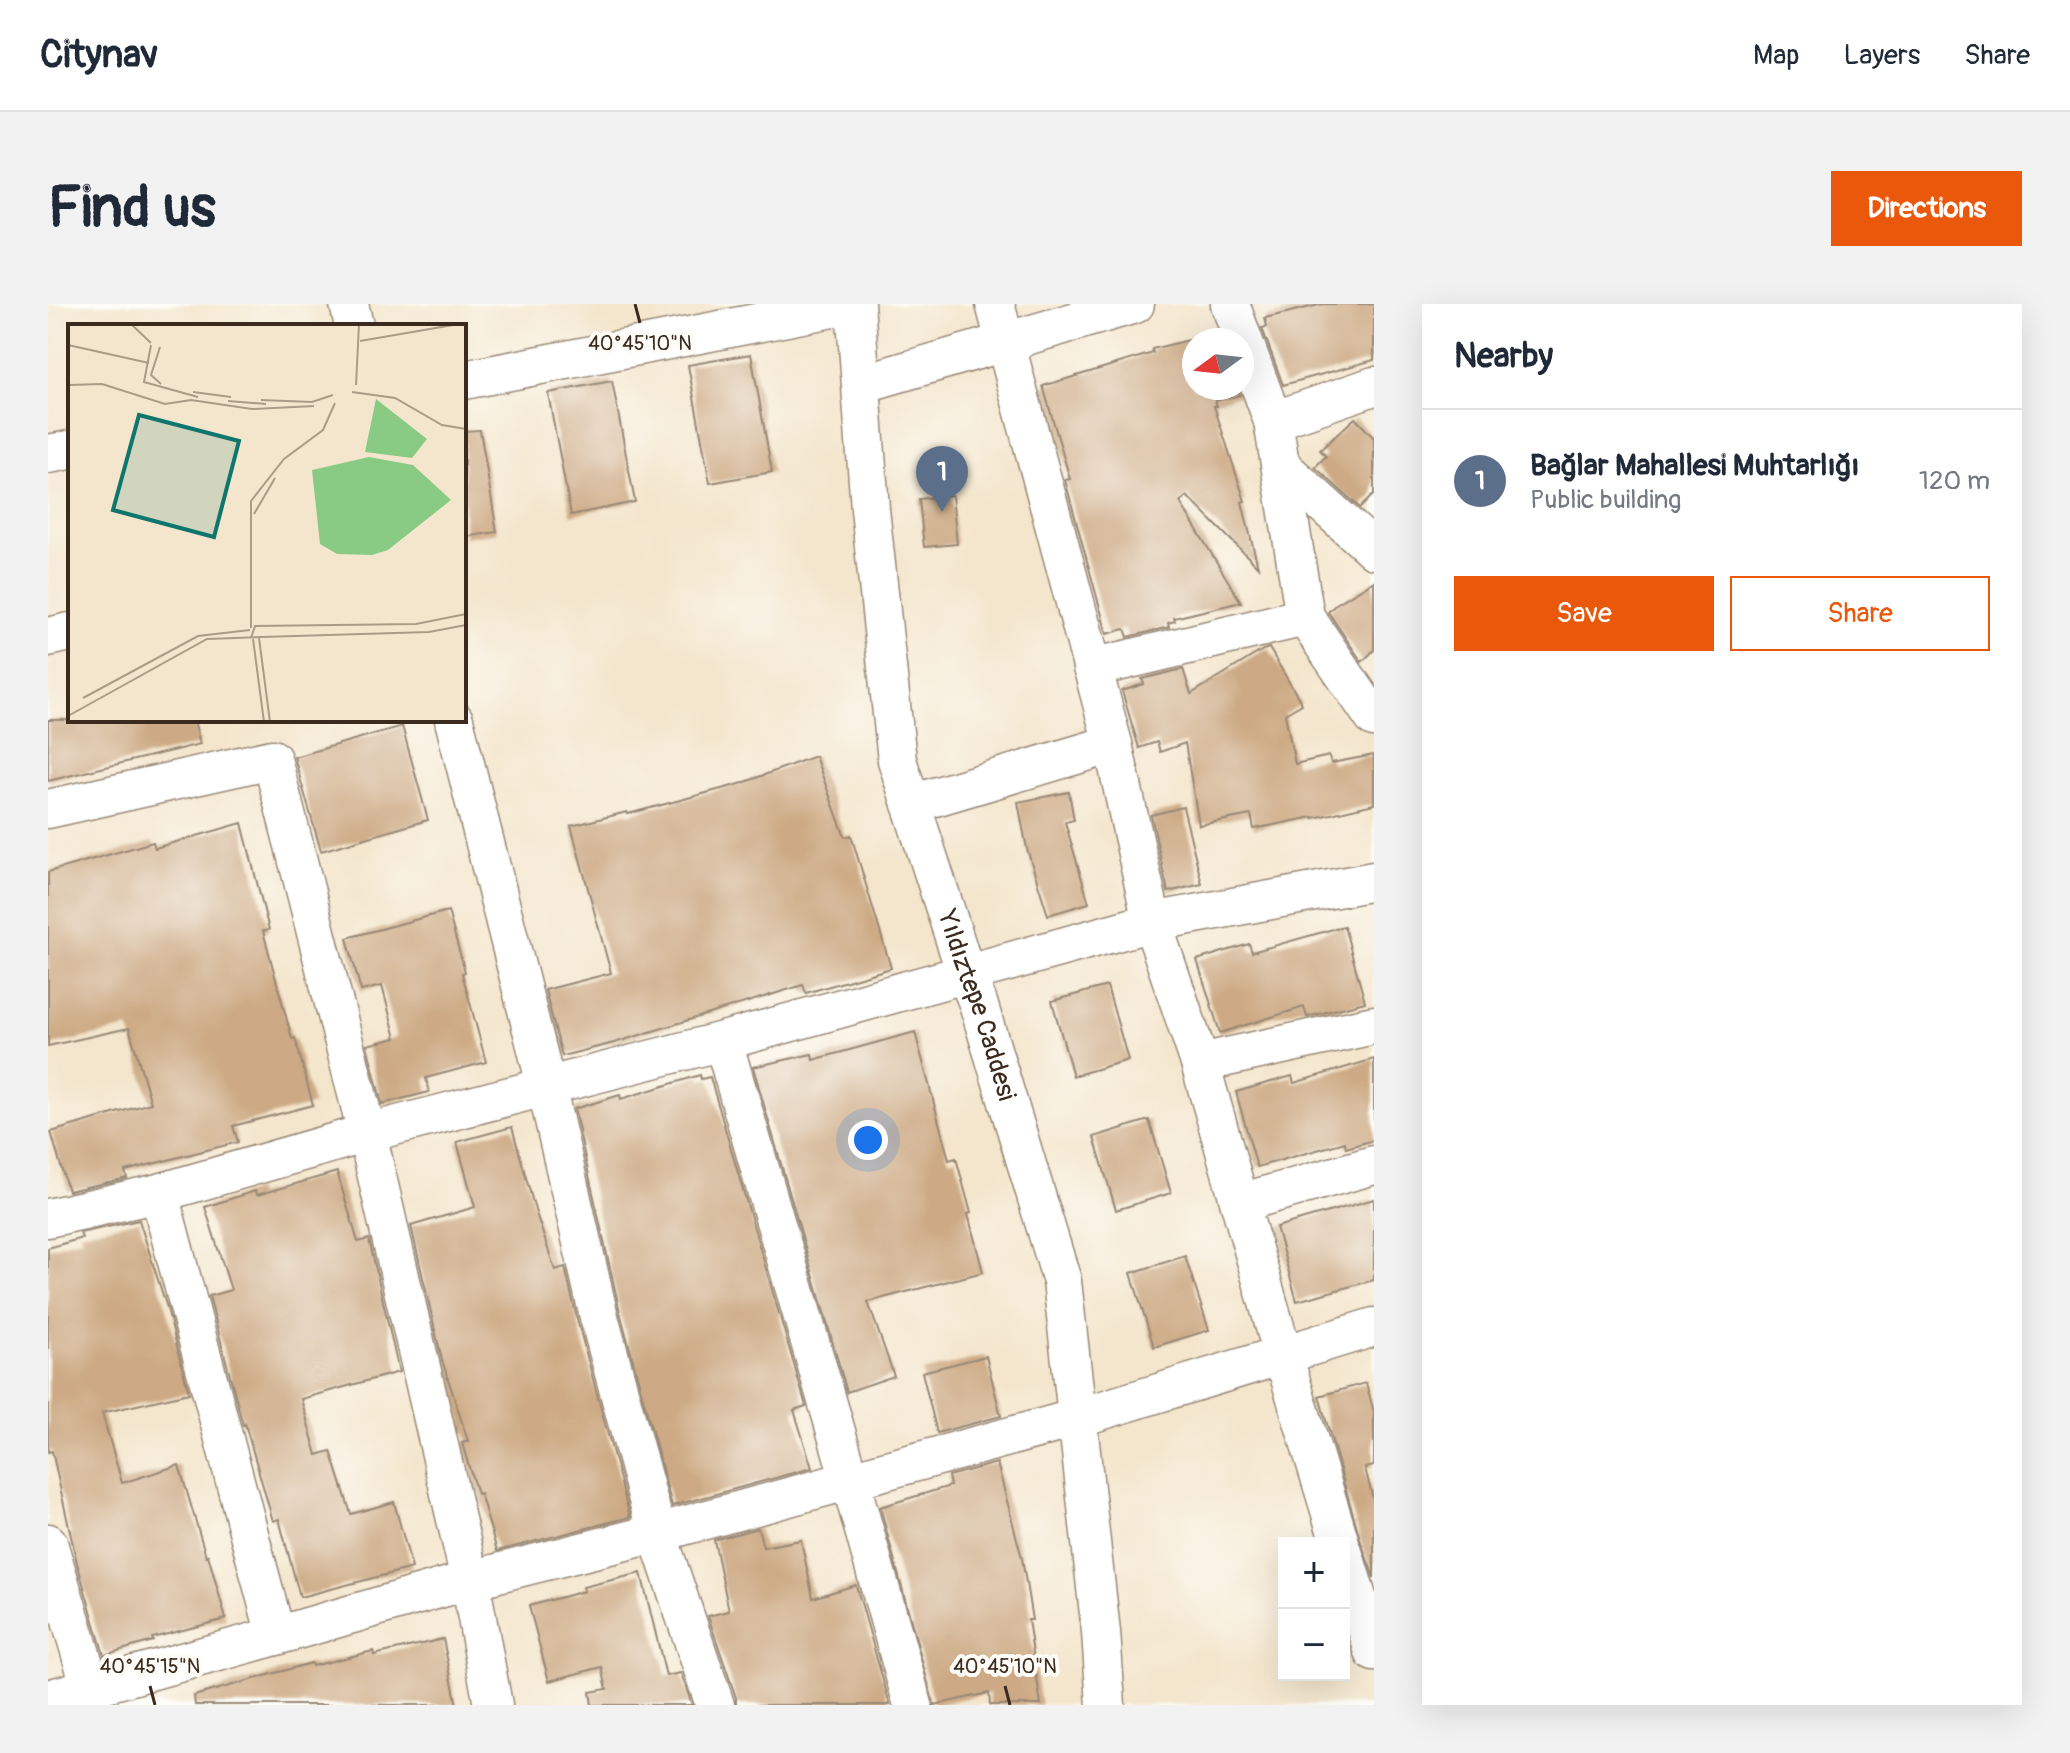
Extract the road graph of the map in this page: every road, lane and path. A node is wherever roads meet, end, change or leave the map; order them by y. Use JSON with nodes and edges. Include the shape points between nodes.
{"nodes":[{"id":1,"x":349,"y":304,"type":"edge"},
{"id":2,"x":854,"y":304,"type":"edge"},
{"id":3,"x":995,"y":304,"type":"edge"},
{"id":4,"x":1135,"y":304,"type":"edge"},
{"id":5,"x":1230,"y":304,"type":"edge"},
{"id":6,"x":354,"y":324,"type":"edge"},
{"id":7,"x":1005,"y":341,"type":"junction"},
{"id":8,"x":466,"y":380,"type":"edge"},
{"id":9,"x":861,"y":384,"type":"junction"},
{"id":10,"x":1374,"y":386,"type":"edge"},
{"id":11,"x":1273,"y":421,"type":"junction"},
{"id":12,"x":68,"y":450,"type":"edge"},
{"id":13,"x":48,"y":454,"type":"edge"},
{"id":14,"x":1281,"y":466,"type":"junction"},
{"id":15,"x":1374,"y":550,"type":"edge"},
{"id":16,"x":1305,"y":617,"type":"junction"},
{"id":17,"x":68,"y":632,"type":"edge"},
{"id":18,"x":48,"y":637,"type":"edge"},
{"id":19,"x":1092,"y":668,"type":"junction"},
{"id":20,"x":1374,"y":718,"type":"edge"},
{"id":21,"x":455,"y":722,"type":"edge"},
{"id":22,"x":1113,"y":744,"type":"junction"},
{"id":23,"x":911,"y":804,"type":"junction"},
{"id":24,"x":48,"y":809,"type":"edge"},
{"id":25,"x":1374,"y":881,"type":"edge"},
{"id":26,"x":1152,"y":922,"type":"junction"},
{"id":27,"x":966,"y":974,"type":"junction"},
{"id":28,"x":1374,"y":1025,"type":"edge"},
{"id":29,"x":723,"y":1041,"type":"junction"},
{"id":30,"x":1200,"y":1063,"type":"junction"},
{"id":31,"x":546,"y":1085,"type":"junction"},
{"id":32,"x":367,"y":1133,"type":"junction"},
{"id":33,"x":1374,"y":1165,"type":"edge"},
{"id":34,"x":159,"y":1193,"type":"junction"},
{"id":35,"x":1240,"y":1203,"type":"junction"},
{"id":36,"x":48,"y":1218,"type":"edge"},
{"id":37,"x":1374,"y":1327,"type":"edge"},
{"id":38,"x":1283,"y":1355,"type":"junction"},
{"id":39,"x":1077,"y":1418,"type":"junction"},
{"id":40,"x":850,"y":1480,"type":"junction"},
{"id":41,"x":657,"y":1533,"type":"junction"},
{"id":42,"x":1338,"y":1537,"type":"edge"},
{"id":43,"x":48,"y":1543,"type":"edge"},
{"id":44,"x":1350,"y":1574,"type":"edge"},
{"id":45,"x":470,"y":1580,"type":"junction"},
{"id":46,"x":276,"y":1636,"type":"junction"},
{"id":47,"x":1374,"y":1652,"type":"edge"},
{"id":48,"x":91,"y":1688,"type":"junction"},
{"id":49,"x":48,"y":1699,"type":"edge"},
{"id":50,"x":493,"y":1705,"type":"edge"},
{"id":51,"x":715,"y":1705,"type":"edge"},
{"id":52,"x":913,"y":1705,"type":"edge"},
{"id":53,"x":1106,"y":1705,"type":"edge"}],
"edges":[{"from":1,"to":6,"type":"street"},
{"from":2,"to":8,"type":"street"},
{"from":2,"to":9,"type":"street","name":"Yıldıztepe Caddesi"},
{"from":3,"to":7,"type":"street"},
{"from":4,"to":7,"type":"street"},
{"from":5,"to":11,"type":"street"},
{"from":7,"to":9,"type":"street"},
{"from":7,"to":19,"type":"street"},
{"from":9,"to":23,"type":"street","name":"Yıldıztepe Caddesi","via":[[897,760]]},
{"from":10,"to":11,"type":"street"},
{"from":11,"to":14,"type":"street"},
{"from":12,"to":13,"type":"street"},
{"from":14,"to":15,"type":"street"},
{"from":14,"to":16,"type":"street"},
{"from":16,"to":19,"type":"street"},
{"from":16,"to":20,"type":"street"},
{"from":17,"to":18,"type":"street"},
{"from":19,"to":22,"type":"street"},
{"from":21,"to":31,"type":"street"},
{"from":22,"to":23,"type":"street"},
{"from":22,"to":26,"type":"street"},
{"from":23,"to":27,"type":"street","name":"Yıldıztepe Caddesi"},
{"from":24,"to":32,"type":"street","via":[[272,759]]},
{"from":25,"to":26,"type":"street"},
{"from":26,"to":27,"type":"street"},
{"from":26,"to":30,"type":"street"},
{"from":27,"to":29,"type":"street"},
{"from":27,"to":39,"type":"street","name":"Yıldıztepe Caddesi","via":[[1062,1281]]},
{"from":28,"to":30,"type":"street"},
{"from":29,"to":31,"type":"street"},
{"from":29,"to":40,"type":"street"},
{"from":30,"to":35,"type":"street"},
{"from":31,"to":32,"type":"street"},
{"from":31,"to":41,"type":"street","via":[[599,1317]]},
{"from":32,"to":34,"type":"street"},
{"from":32,"to":45,"type":"street"},
{"from":33,"to":35,"type":"street"},
{"from":34,"to":36,"type":"street"},
{"from":34,"to":46,"type":"street"},
{"from":35,"to":38,"type":"street"},
{"from":37,"to":38,"type":"street"},
{"from":38,"to":39,"type":"street"},
{"from":38,"to":42,"type":"street"},
{"from":39,"to":40,"type":"street"},
{"from":39,"to":53,"type":"street","name":"Yıldıztepe Caddesi"},
{"from":40,"to":41,"type":"street"},
{"from":40,"to":52,"type":"street"},
{"from":41,"to":45,"type":"street"},
{"from":41,"to":51,"type":"street"},
{"from":43,"to":48,"type":"street"},
{"from":44,"to":47,"type":"street"},
{"from":45,"to":46,"type":"street"},
{"from":45,"to":50,"type":"street"},
{"from":46,"to":48,"type":"street"},
{"from":48,"to":49,"type":"street"}]}
